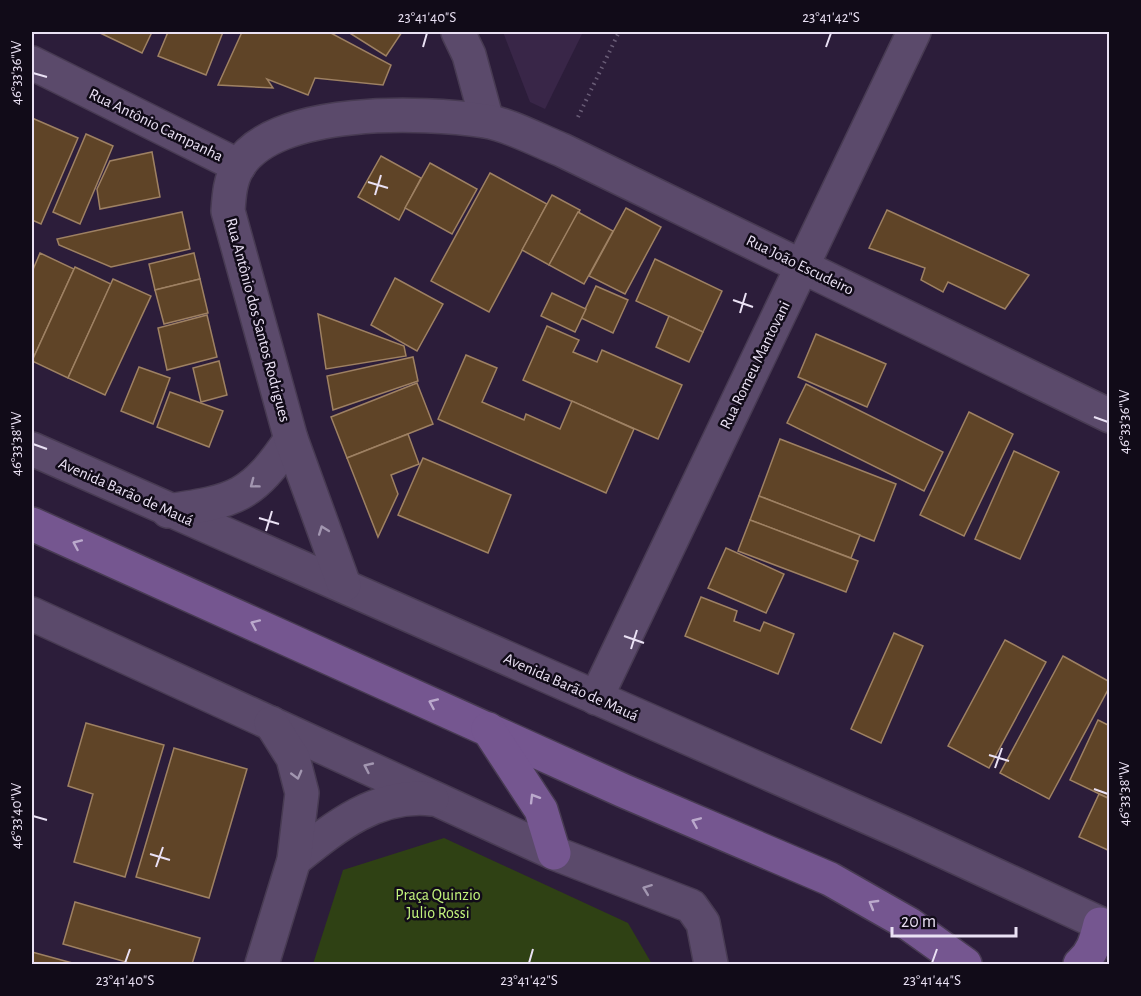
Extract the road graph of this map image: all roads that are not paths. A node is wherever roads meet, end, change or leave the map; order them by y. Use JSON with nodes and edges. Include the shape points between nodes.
{"nodes":[{"id":1,"x":458,"y":32,"type":"edge"},
{"id":2,"x":914,"y":32,"type":"edge"},
{"id":3,"x":32,"y":63,"type":"edge"},
{"id":4,"x":487,"y":121,"type":"junction"},
{"id":5,"x":239,"y":166,"type":"junction"},
{"id":6,"x":802,"y":265,"type":"junction"},
{"id":7,"x":1110,"y":416,"type":"edge"},
{"id":8,"x":291,"y":439,"type":"junction"},
{"id":9,"x":32,"y":449,"type":"edge"},
{"id":10,"x":168,"y":511,"type":"junction"},
{"id":11,"x":32,"y":524,"type":"edge"},
{"id":12,"x":344,"y":585,"type":"junction"},
{"id":13,"x":32,"y":614,"type":"edge"},
{"id":14,"x":596,"y":698,"type":"junction"},
{"id":15,"x":271,"y":723,"type":"junction"},
{"id":16,"x":487,"y":727,"type":"junction"},
{"id":17,"x":440,"y":800,"type":"junction"},
{"id":18,"x":554,"y":853,"type":"junction"},
{"id":19,"x":294,"y":860,"type":"junction"},
{"id":20,"x":1105,"y":926,"type":"edge"},
{"id":21,"x":968,"y":963,"type":"edge"},
{"id":22,"x":262,"y":964,"type":"edge"},
{"id":23,"x":711,"y":964,"type":"edge"},
{"id":24,"x":1080,"y":964,"type":"edge"}],
"edges":[{"from":1,"to":4,"type":"street","via":[[469,54]]},
{"from":2,"to":6,"type":"street","name":"Rua Romeu Mantovani"},
{"from":3,"to":5,"type":"street","name":"Rua Antônio Campanha"},
{"from":4,"to":5,"type":"street","name":"Rua Antônio Campanha","via":[[381,114],[335,119],[265,141]]},
{"from":4,"to":6,"type":"street","name":"Rua João Escudeiro","via":[[562,150]]},
{"from":5,"to":8,"type":"street","name":"Rua Antônio dos Santos Rodrigues","via":[[231,186],[228,211]]},
{"from":6,"to":7,"type":"street","name":"Rua João Escudeiro"},
{"from":6,"to":14,"type":"street","name":"Rua Romeu Mantovani"},
{"from":8,"to":10,"type":"street","name":"Rua Antônio dos Santos Rodrigues","one_way":true,"via":[[269,471],[247,490],[214,505]]},
{"from":12,"to":8,"type":"street","name":"Rua Antônio dos Santos Rodrigues","one_way":true},
{"from":9,"to":10,"type":"street","name":"Avenida Barão de Mauá"},
{"from":10,"to":12,"type":"street","name":"Avenida Barão de Mauá"},
{"from":16,"to":11,"type":"street","one_way":true},
{"from":12,"to":14,"type":"street","name":"Avenida Barão de Mauá"},
{"from":13,"to":15,"type":"street"},
{"from":14,"to":20,"type":"street","name":"Avenida Barão de Mauá"},
{"from":17,"to":15,"type":"street","one_way":true},
{"from":15,"to":19,"type":"street","one_way":true,"via":[[292,758],[302,794]]},
{"from":18,"to":16,"type":"street","one_way":true,"via":[[541,810]]},
{"from":21,"to":16,"type":"street","one_way":true,"via":[[830,879],[624,791]]},
{"from":17,"to":18,"type":"street"},
{"from":17,"to":19,"type":"street","via":[[411,797],[375,806],[341,822]]},
{"from":23,"to":18,"type":"street","one_way":true,"via":[[706,932],[691,906]]},
{"from":19,"to":22,"type":"street"},
{"from":20,"to":24,"type":"street"}]}
